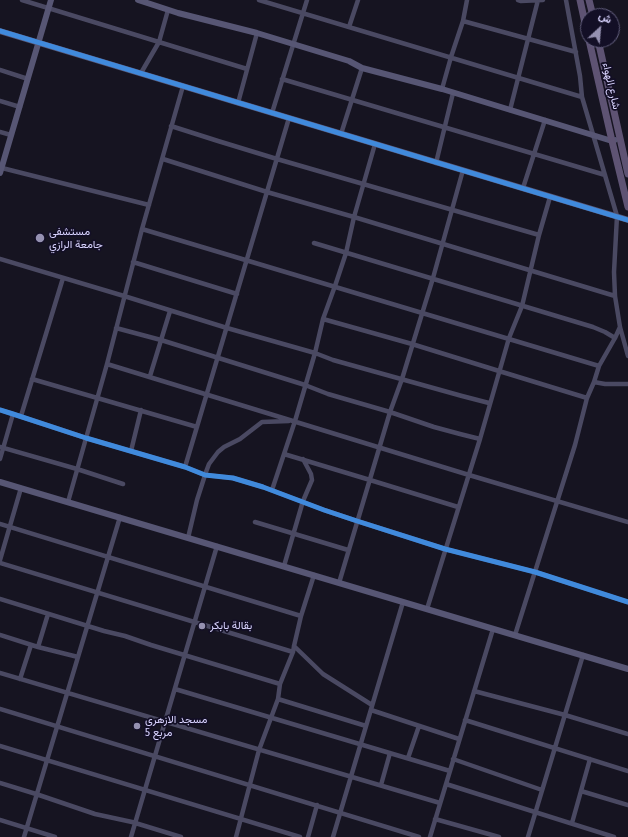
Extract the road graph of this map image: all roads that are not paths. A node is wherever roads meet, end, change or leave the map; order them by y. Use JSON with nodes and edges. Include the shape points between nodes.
{"nodes":[{"id":1,"x":22,"y":0,"type":"edge"},
{"id":2,"x":51,"y":0,"type":"edge"},
{"id":3,"x":138,"y":0,"type":"edge"},
{"id":4,"x":259,"y":0,"type":"edge"},
{"id":5,"x":307,"y":0,"type":"edge"},
{"id":6,"x":358,"y":0,"type":"edge"},
{"id":7,"x":467,"y":0,"type":"edge"},
{"id":8,"x":520,"y":0,"type":"edge"},
{"id":9,"x":538,"y":0,"type":"edge"},
{"id":10,"x":543,"y":0,"type":"edge"},
{"id":11,"x":566,"y":0,"type":"edge"},
{"id":12,"x":49,"y":8,"type":"junction"},
{"id":13,"x":168,"y":10,"type":"junction"},
{"id":14,"x":303,"y":13,"type":"junction"},
{"id":15,"x":463,"y":21,"type":"junction"},
{"id":16,"x":349,"y":27,"type":"junction"},
{"id":17,"x":0,"y":31,"type":"edge"},
{"id":18,"x":257,"y":33,"type":"junction"},
{"id":19,"x":528,"y":39,"type":"junction"},
{"id":20,"x":159,"y":42,"type":"junction"},
{"id":21,"x":38,"y":43,"type":"junction"},
{"id":22,"x":293,"y":44,"type":"junction"},
{"id":23,"x":591,"y":48,"type":"edge"},
{"id":24,"x":600,"y":48,"type":"edge"},
{"id":25,"x":576,"y":52,"type":"junction"},
{"id":26,"x":451,"y":57,"type":"junction"},
{"id":27,"x":362,"y":68,"type":"junction"},
{"id":28,"x":248,"y":69,"type":"junction"},
{"id":29,"x":0,"y":70,"type":"edge"},
{"id":30,"x":141,"y":73,"type":"junction"},
{"id":31,"x":518,"y":78,"type":"junction"},
{"id":32,"x":28,"y":79,"type":"junction"},
{"id":33,"x":282,"y":79,"type":"junction"},
{"id":34,"x":183,"y":86,"type":"junction"},
{"id":35,"x":442,"y":89,"type":"junction"},
{"id":36,"x":453,"y":93,"type":"junction"},
{"id":37,"x":582,"y":97,"type":"junction"},
{"id":38,"x":352,"y":99,"type":"junction"},
{"id":39,"x":0,"y":101,"type":"edge"},
{"id":40,"x":238,"y":103,"type":"junction"},
{"id":41,"x":20,"y":107,"type":"junction"},
{"id":42,"x":510,"y":110,"type":"junction"},
{"id":43,"x":272,"y":113,"type":"junction"},
{"id":44,"x":289,"y":118,"type":"junction"},
{"id":45,"x":545,"y":120,"type":"junction"},
{"id":46,"x":171,"y":126,"type":"junction"},
{"id":47,"x":445,"y":128,"type":"junction"},
{"id":48,"x":0,"y":132,"type":"edge"},
{"id":49,"x":341,"y":134,"type":"junction"},
{"id":50,"x":593,"y":135,"type":"junction"},
{"id":51,"x":11,"y":136,"type":"junction"},
{"id":52,"x":620,"y":140,"type":"junction"},
{"id":53,"x":612,"y":141,"type":"junction"},
{"id":54,"x":375,"y":144,"type":"junction"},
{"id":55,"x":535,"y":155,"type":"junction"},
{"id":56,"x":163,"y":159,"type":"junction"},
{"id":57,"x":277,"y":159,"type":"junction"},
{"id":58,"x":436,"y":163,"type":"junction"},
{"id":59,"x":1,"y":166,"type":"edge"},
{"id":60,"x":462,"y":170,"type":"junction"},
{"id":61,"x":628,"y":174,"type":"edge"},
{"id":62,"x":605,"y":175,"type":"junction"},
{"id":63,"x":364,"y":184,"type":"junction"},
{"id":64,"x":523,"y":188,"type":"junction"},
{"id":65,"x":267,"y":192,"type":"junction"},
{"id":66,"x":550,"y":197,"type":"junction"},
{"id":67,"x":149,"y":205,"type":"junction"},
{"id":68,"x":628,"y":207,"type":"edge"},
{"id":69,"x":452,"y":210,"type":"junction"},
{"id":70,"x":616,"y":216,"type":"junction"},
{"id":71,"x":354,"y":217,"type":"junction"},
{"id":72,"x":628,"y":220,"type":"edge"},
{"id":73,"x":142,"y":229,"type":"junction"},
{"id":74,"x":539,"y":235,"type":"junction"},
{"id":75,"x":314,"y":243,"type":"dead end"},
{"id":76,"x":442,"y":244,"type":"junction"},
{"id":77,"x":346,"y":253,"type":"junction"},
{"id":78,"x":0,"y":259,"type":"edge"},
{"id":79,"x":247,"y":260,"type":"junction"},
{"id":80,"x":133,"y":262,"type":"junction"},
{"id":81,"x":530,"y":270,"type":"junction"},
{"id":82,"x":63,"y":278,"type":"junction"},
{"id":83,"x":432,"y":279,"type":"junction"},
{"id":84,"x":336,"y":286,"type":"junction"},
{"id":85,"x":237,"y":294,"type":"junction"},
{"id":86,"x":124,"y":296,"type":"junction"},
{"id":87,"x":616,"y":296,"type":"junction"},
{"id":88,"x":522,"y":306,"type":"junction"},
{"id":89,"x":170,"y":311,"type":"junction"},
{"id":90,"x":422,"y":312,"type":"junction"},
{"id":91,"x":323,"y":319,"type":"junction"},
{"id":92,"x":620,"y":327,"type":"junction"},
{"id":93,"x":116,"y":328,"type":"junction"},
{"id":94,"x":227,"y":328,"type":"junction"},
{"id":95,"x":508,"y":338,"type":"junction"},
{"id":96,"x":615,"y":338,"type":"junction"},
{"id":97,"x":161,"y":340,"type":"junction"},
{"id":98,"x":412,"y":344,"type":"junction"},
{"id":99,"x":315,"y":353,"type":"junction"},
{"id":100,"x":628,"y":356,"type":"edge"},
{"id":101,"x":218,"y":358,"type":"junction"},
{"id":102,"x":107,"y":364,"type":"junction"},
{"id":103,"x":599,"y":366,"type":"junction"},
{"id":104,"x":499,"y":372,"type":"junction"},
{"id":105,"x":150,"y":376,"type":"junction"},
{"id":106,"x":32,"y":379,"type":"junction"},
{"id":107,"x":402,"y":379,"type":"junction"},
{"id":108,"x":594,"y":382,"type":"junction"},
{"id":109,"x":628,"y":384,"type":"edge"},
{"id":110,"x":305,"y":385,"type":"junction"},
{"id":111,"x":207,"y":394,"type":"junction"},
{"id":112,"x":97,"y":398,"type":"junction"},
{"id":113,"x":588,"y":398,"type":"junction"},
{"id":114,"x":489,"y":403,"type":"junction"},
{"id":115,"x":0,"y":410,"type":"edge"},
{"id":116,"x":141,"y":410,"type":"junction"},
{"id":117,"x":390,"y":412,"type":"junction"},
{"id":118,"x":13,"y":414,"type":"junction"},
{"id":119,"x":21,"y":416,"type":"junction"},
{"id":120,"x":295,"y":421,"type":"junction"},
{"id":121,"x":197,"y":426,"type":"junction"},
{"id":122,"x":86,"y":438,"type":"junction"},
{"id":123,"x":480,"y":439,"type":"junction"},
{"id":124,"x":2,"y":447,"type":"edge"},
{"id":125,"x":379,"y":447,"type":"junction"},
{"id":126,"x":131,"y":451,"type":"junction"},
{"id":127,"x":284,"y":454,"type":"junction"},
{"id":128,"x":0,"y":459,"type":"edge"},
{"id":129,"x":303,"y":459,"type":"junction"},
{"id":130,"x":185,"y":467,"type":"junction"},
{"id":131,"x":77,"y":469,"type":"junction"},
{"id":132,"x":469,"y":474,"type":"junction"},
{"id":133,"x":205,"y":475,"type":"junction"},
{"id":134,"x":370,"y":480,"type":"junction"},
{"id":135,"x":0,"y":482,"type":"edge"},
{"id":136,"x":123,"y":484,"type":"dead end"},
{"id":137,"x":22,"y":488,"type":"junction"},
{"id":138,"x":272,"y":490,"type":"junction"},
{"id":139,"x":557,"y":501,"type":"junction"},
{"id":140,"x":68,"y":502,"type":"junction"},
{"id":141,"x":303,"y":502,"type":"junction"},
{"id":142,"x":458,"y":507,"type":"junction"},
{"id":143,"x":120,"y":517,"type":"junction"},
{"id":144,"x":357,"y":521,"type":"junction"},
{"id":145,"x":255,"y":522,"type":"dead end"},
{"id":146,"x":628,"y":522,"type":"edge"},
{"id":147,"x":0,"y":524,"type":"edge"},
{"id":148,"x":10,"y":527,"type":"junction"},
{"id":149,"x":293,"y":534,"type":"junction"},
{"id":150,"x":188,"y":538,"type":"junction"},
{"id":151,"x":217,"y":546,"type":"junction"},
{"id":152,"x":445,"y":548,"type":"junction"},
{"id":153,"x":348,"y":550,"type":"junction"},
{"id":154,"x":108,"y":557,"type":"junction"},
{"id":155,"x":0,"y":560,"type":"edge"},
{"id":156,"x":0,"y":563,"type":"edge"},
{"id":157,"x":284,"y":566,"type":"junction"},
{"id":158,"x":535,"y":572,"type":"junction"},
{"id":159,"x":314,"y":575,"type":"junction"},
{"id":160,"x":339,"y":583,"type":"junction"},
{"id":161,"x":205,"y":586,"type":"junction"},
{"id":162,"x":97,"y":592,"type":"junction"},
{"id":163,"x":0,"y":599,"type":"edge"},
{"id":164,"x":403,"y":602,"type":"junction"},
{"id":165,"x":628,"y":602,"type":"edge"},
{"id":166,"x":426,"y":609,"type":"junction"},
{"id":167,"x":48,"y":614,"type":"junction"},
{"id":168,"x":301,"y":616,"type":"junction"},
{"id":169,"x":195,"y":622,"type":"junction"},
{"id":170,"x":87,"y":626,"type":"junction"},
{"id":171,"x":493,"y":629,"type":"junction"},
{"id":172,"x":0,"y":635,"type":"edge"},
{"id":173,"x":515,"y":635,"type":"junction"},
{"id":174,"x":31,"y":644,"type":"junction"},
{"id":175,"x":294,"y":646,"type":"junction"},
{"id":176,"x":38,"y":647,"type":"junction"},
{"id":177,"x":293,"y":652,"type":"junction"},
{"id":178,"x":185,"y":655,"type":"junction"},
{"id":179,"x":583,"y":656,"type":"junction"},
{"id":180,"x":78,"y":657,"type":"junction"},
{"id":181,"x":628,"y":669,"type":"edge"},
{"id":182,"x":0,"y":673,"type":"edge"},
{"id":183,"x":20,"y":679,"type":"junction"},
{"id":184,"x":280,"y":684,"type":"junction"},
{"id":185,"x":175,"y":689,"type":"junction"},
{"id":186,"x":474,"y":691,"type":"junction"},
{"id":187,"x":67,"y":693,"type":"junction"},
{"id":188,"x":278,"y":699,"type":"junction"},
{"id":189,"x":372,"y":707,"type":"junction"},
{"id":190,"x":0,"y":709,"type":"edge"},
{"id":191,"x":565,"y":715,"type":"junction"},
{"id":192,"x":272,"y":717,"type":"junction"},
{"id":193,"x":465,"y":720,"type":"junction"},
{"id":194,"x":165,"y":722,"type":"junction"},
{"id":195,"x":57,"y":725,"type":"junction"},
{"id":196,"x":366,"y":726,"type":"junction"},
{"id":197,"x":419,"y":726,"type":"junction"},
{"id":198,"x":628,"y":734,"type":"edge"},
{"id":199,"x":459,"y":740,"type":"junction"},
{"id":200,"x":361,"y":744,"type":"junction"},
{"id":201,"x":0,"y":746,"type":"edge"},
{"id":202,"x":555,"y":748,"type":"junction"},
{"id":203,"x":259,"y":750,"type":"junction"},
{"id":204,"x":390,"y":753,"type":"junction"},
{"id":205,"x":155,"y":756,"type":"junction"},
{"id":206,"x":408,"y":758,"type":"junction"},
{"id":207,"x":590,"y":758,"type":"junction"},
{"id":208,"x":453,"y":759,"type":"junction"},
{"id":209,"x":47,"y":760,"type":"junction"},
{"id":210,"x":450,"y":771,"type":"junction"},
{"id":211,"x":628,"y":771,"type":"edge"},
{"id":212,"x":351,"y":777,"type":"junction"},
{"id":213,"x":0,"y":784,"type":"edge"},
{"id":214,"x":446,"y":784,"type":"junction"},
{"id":215,"x":250,"y":785,"type":"junction"},
{"id":216,"x":381,"y":786,"type":"junction"},
{"id":217,"x":145,"y":790,"type":"junction"},
{"id":218,"x":542,"y":790,"type":"junction"},
{"id":219,"x":581,"y":791,"type":"junction"},
{"id":220,"x":36,"y":794,"type":"junction"},
{"id":221,"x":440,"y":803,"type":"junction"},
{"id":222,"x":628,"y":805,"type":"edge"},
{"id":223,"x":317,"y":806,"type":"junction"},
{"id":224,"x":536,"y":812,"type":"junction"},
{"id":225,"x":341,"y":813,"type":"junction"},
{"id":226,"x":241,"y":819,"type":"junction"},
{"id":227,"x":435,"y":819,"type":"junction"},
{"id":228,"x":0,"y":820,"type":"edge"},
{"id":229,"x":135,"y":823,"type":"junction"},
{"id":230,"x":572,"y":823,"type":"junction"},
{"id":231,"x":26,"y":828,"type":"junction"},
{"id":232,"x":24,"y":837,"type":"edge"},
{"id":233,"x":55,"y":837,"type":"edge"},
{"id":234,"x":131,"y":837,"type":"edge"},
{"id":235,"x":181,"y":837,"type":"edge"},
{"id":236,"x":236,"y":837,"type":"edge"},
{"id":237,"x":300,"y":837,"type":"edge"},
{"id":238,"x":308,"y":837,"type":"edge"},
{"id":239,"x":333,"y":837,"type":"edge"},
{"id":240,"x":419,"y":837,"type":"edge"},
{"id":241,"x":430,"y":837,"type":"edge"},
{"id":242,"x":499,"y":837,"type":"edge"},
{"id":243,"x":528,"y":837,"type":"edge"},
{"id":244,"x":614,"y":837,"type":"edge"}],
"edges":[{"from":1,"to":12,"type":"street"},
{"from":2,"to":12,"type":"street"},
{"from":3,"to":13,"type":"street"},
{"from":4,"to":14,"type":"street"},
{"from":5,"to":14,"type":"street"},
{"from":6,"to":16,"type":"street"},
{"from":7,"to":15,"type":"street"},
{"from":8,"to":9,"type":"street"},
{"from":9,"to":10,"type":"street"},
{"from":9,"to":19,"type":"street"},
{"from":11,"to":25,"type":"street"},
{"from":12,"to":20,"type":"street"},
{"from":12,"to":21,"type":"street"},
{"from":13,"to":18,"type":"street"},
{"from":13,"to":20,"type":"street"},
{"from":14,"to":16,"type":"street"},
{"from":14,"to":22,"type":"street"},
{"from":15,"to":19,"type":"street"},
{"from":15,"to":26,"type":"street"},
{"from":16,"to":26,"type":"street"},
{"from":17,"to":21,"type":"street"},
{"from":18,"to":22,"type":"street"},
{"from":18,"to":28,"type":"street"},
{"from":19,"to":25,"type":"street"},
{"from":19,"to":31,"type":"street"},
{"from":20,"to":28,"type":"street"},
{"from":20,"to":30,"type":"street"},
{"from":21,"to":30,"type":"street"},
{"from":21,"to":32,"type":"street"},
{"from":22,"to":27,"type":"street","via":[[349,61]]},
{"from":22,"to":33,"type":"street"},
{"from":23,"to":53,"type":"main road","name":"شارع الهواء"},
{"from":24,"to":52,"type":"main road","name":"شارع الهواء"},
{"from":25,"to":37,"type":"street"},
{"from":26,"to":31,"type":"street"},
{"from":26,"to":35,"type":"street"},
{"from":27,"to":35,"type":"street"},
{"from":27,"to":38,"type":"street"},
{"from":28,"to":40,"type":"street"},
{"from":29,"to":32,"type":"street"},
{"from":30,"to":34,"type":"street"},
{"from":31,"to":37,"type":"street"},
{"from":31,"to":42,"type":"street"},
{"from":32,"to":41,"type":"street"},
{"from":33,"to":38,"type":"street"},
{"from":33,"to":43,"type":"street"},
{"from":34,"to":40,"type":"street"},
{"from":34,"to":46,"type":"street"},
{"from":35,"to":36,"type":"street"},
{"from":36,"to":42,"type":"street"},
{"from":36,"to":47,"type":"street"},
{"from":37,"to":50,"type":"street"},
{"from":38,"to":47,"type":"street"},
{"from":38,"to":49,"type":"street"},
{"from":39,"to":41,"type":"street"},
{"from":40,"to":43,"type":"street"},
{"from":41,"to":51,"type":"street"},
{"from":42,"to":45,"type":"street"},
{"from":43,"to":44,"type":"street"},
{"from":44,"to":49,"type":"street"},
{"from":44,"to":57,"type":"street"},
{"from":45,"to":50,"type":"street"},
{"from":45,"to":55,"type":"street"},
{"from":46,"to":56,"type":"street"},
{"from":46,"to":57,"type":"street"},
{"from":47,"to":55,"type":"street"},
{"from":47,"to":58,"type":"street"},
{"from":48,"to":51,"type":"street"},
{"from":49,"to":54,"type":"street"},
{"from":50,"to":53,"type":"street"},
{"from":50,"to":62,"type":"street"},
{"from":51,"to":59,"type":"street"},
{"from":52,"to":53,"type":"street"},
{"from":52,"to":61,"type":"main road","name":"شارع الهواء"},
{"from":53,"to":68,"type":"main road","name":"شارع الهواء"},
{"from":54,"to":58,"type":"street"},
{"from":54,"to":63,"type":"street"},
{"from":55,"to":62,"type":"street"},
{"from":55,"to":64,"type":"street"},
{"from":56,"to":65,"type":"street"},
{"from":56,"to":67,"type":"street"},
{"from":57,"to":63,"type":"street"},
{"from":57,"to":65,"type":"street"},
{"from":58,"to":60,"type":"street"},
{"from":59,"to":67,"type":"street"},
{"from":60,"to":64,"type":"street"},
{"from":60,"to":69,"type":"street"},
{"from":62,"to":70,"type":"street"},
{"from":63,"to":69,"type":"street"},
{"from":63,"to":71,"type":"street"},
{"from":64,"to":66,"type":"street"},
{"from":65,"to":71,"type":"street"},
{"from":65,"to":79,"type":"street"},
{"from":66,"to":70,"type":"street"},
{"from":66,"to":74,"type":"street"},
{"from":67,"to":73,"type":"street"},
{"from":69,"to":74,"type":"street"},
{"from":69,"to":76,"type":"street"},
{"from":70,"to":72,"type":"street"},
{"from":70,"to":87,"type":"street"},
{"from":71,"to":76,"type":"street"},
{"from":71,"to":77,"type":"street"},
{"from":73,"to":79,"type":"street"},
{"from":73,"to":80,"type":"street"},
{"from":74,"to":81,"type":"street"},
{"from":75,"to":77,"type":"street"},
{"from":76,"to":81,"type":"street"},
{"from":76,"to":83,"type":"street"},
{"from":77,"to":83,"type":"street"},
{"from":77,"to":84,"type":"street"},
{"from":78,"to":82,"type":"street"},
{"from":79,"to":84,"type":"street"},
{"from":79,"to":85,"type":"street"},
{"from":80,"to":85,"type":"street"},
{"from":80,"to":86,"type":"street"},
{"from":81,"to":87,"type":"street"},
{"from":81,"to":88,"type":"street"},
{"from":82,"to":86,"type":"street"},
{"from":82,"to":106,"type":"street"},
{"from":83,"to":88,"type":"street"},
{"from":83,"to":90,"type":"street"},
{"from":84,"to":90,"type":"street"},
{"from":84,"to":91,"type":"street"},
{"from":85,"to":94,"type":"street"},
{"from":86,"to":89,"type":"street"},
{"from":86,"to":93,"type":"street"},
{"from":87,"to":92,"type":"street"},
{"from":88,"to":95,"type":"street"},
{"from":88,"to":96,"type":"street","via":[[605,332]]},
{"from":89,"to":94,"type":"street"},
{"from":89,"to":97,"type":"street"},
{"from":90,"to":95,"type":"street"},
{"from":90,"to":98,"type":"street"},
{"from":91,"to":98,"type":"street"},
{"from":91,"to":99,"type":"street"},
{"from":92,"to":96,"type":"street"},
{"from":92,"to":100,"type":"street"},
{"from":93,"to":97,"type":"street"},
{"from":93,"to":102,"type":"street"},
{"from":94,"to":99,"type":"street"},
{"from":94,"to":101,"type":"street"},
{"from":95,"to":103,"type":"street"},
{"from":95,"to":104,"type":"street"},
{"from":96,"to":103,"type":"street"},
{"from":97,"to":101,"type":"street"},
{"from":97,"to":105,"type":"street"},
{"from":98,"to":104,"type":"street"},
{"from":98,"to":107,"type":"street"},
{"from":99,"to":107,"type":"street"},
{"from":99,"to":110,"type":"street"},
{"from":101,"to":110,"type":"street"},
{"from":101,"to":111,"type":"street"},
{"from":102,"to":105,"type":"street"},
{"from":102,"to":112,"type":"street"},
{"from":103,"to":108,"type":"street"},
{"from":104,"to":113,"type":"street"},
{"from":104,"to":114,"type":"street"},
{"from":105,"to":111,"type":"street"},
{"from":106,"to":112,"type":"street"},
{"from":106,"to":119,"type":"street"},
{"from":107,"to":114,"type":"street"},
{"from":107,"to":117,"type":"street"},
{"from":108,"to":109,"type":"street"},
{"from":108,"to":113,"type":"street"},
{"from":110,"to":117,"type":"street"},
{"from":110,"to":120,"type":"street"},
{"from":111,"to":120,"type":"street"},
{"from":111,"to":121,"type":"street"},
{"from":112,"to":116,"type":"street"},
{"from":112,"to":122,"type":"street"},
{"from":113,"to":139,"type":"street"},
{"from":114,"to":123,"type":"street"},
{"from":115,"to":118,"type":"street"},
{"from":116,"to":121,"type":"street"},
{"from":116,"to":126,"type":"street"},
{"from":117,"to":123,"type":"street"},
{"from":117,"to":125,"type":"street"},
{"from":118,"to":119,"type":"street"},
{"from":118,"to":124,"type":"street"},
{"from":119,"to":122,"type":"street"},
{"from":120,"to":125,"type":"street"},
{"from":120,"to":127,"type":"street"},
{"from":120,"to":133,"type":"street","via":[[262,422],[218,452]]},
{"from":121,"to":130,"type":"street"},
{"from":122,"to":126,"type":"street"},
{"from":122,"to":131,"type":"street"},
{"from":123,"to":132,"type":"street"},
{"from":124,"to":128,"type":"street"},
{"from":124,"to":131,"type":"street"},
{"from":125,"to":132,"type":"street"},
{"from":125,"to":134,"type":"street"},
{"from":126,"to":130,"type":"street"},
{"from":127,"to":129,"type":"street"},
{"from":127,"to":138,"type":"street"},
{"from":129,"to":134,"type":"street"},
{"from":129,"to":141,"type":"street","via":[[312,480]]},
{"from":130,"to":133,"type":"street"},
{"from":131,"to":136,"type":"street"},
{"from":131,"to":140,"type":"street"},
{"from":132,"to":139,"type":"street"},
{"from":132,"to":142,"type":"street"},
{"from":133,"to":138,"type":"street","via":[[232,478]]},
{"from":133,"to":150,"type":"street"},
{"from":134,"to":142,"type":"street"},
{"from":134,"to":144,"type":"street"},
{"from":135,"to":137,"type":"street"},
{"from":137,"to":140,"type":"street"},
{"from":137,"to":148,"type":"street"},
{"from":138,"to":141,"type":"street"},
{"from":139,"to":146,"type":"street"},
{"from":139,"to":158,"type":"street"},
{"from":140,"to":143,"type":"street"},
{"from":141,"to":144,"type":"street"},
{"from":141,"to":149,"type":"street"},
{"from":142,"to":152,"type":"street"},
{"from":143,"to":150,"type":"street"},
{"from":143,"to":154,"type":"street"},
{"from":144,"to":152,"type":"street"},
{"from":144,"to":153,"type":"street"},
{"from":145,"to":149,"type":"street"},
{"from":147,"to":148,"type":"street"},
{"from":148,"to":154,"type":"street"},
{"from":148,"to":155,"type":"street"},
{"from":149,"to":153,"type":"street"},
{"from":149,"to":157,"type":"street"},
{"from":150,"to":151,"type":"street"},
{"from":151,"to":157,"type":"street"},
{"from":151,"to":161,"type":"street"},
{"from":152,"to":158,"type":"street"},
{"from":152,"to":166,"type":"street"},
{"from":153,"to":160,"type":"street"},
{"from":154,"to":161,"type":"street"},
{"from":154,"to":162,"type":"street"},
{"from":156,"to":162,"type":"street"},
{"from":157,"to":159,"type":"street"},
{"from":158,"to":165,"type":"street"},
{"from":158,"to":173,"type":"street"},
{"from":159,"to":160,"type":"street"},
{"from":159,"to":168,"type":"street"},
{"from":160,"to":164,"type":"street"},
{"from":161,"to":168,"type":"street"},
{"from":161,"to":169,"type":"street"},
{"from":162,"to":169,"type":"street"},
{"from":162,"to":170,"type":"street"},
{"from":163,"to":167,"type":"street"},
{"from":164,"to":166,"type":"street"},
{"from":164,"to":189,"type":"street"},
{"from":166,"to":171,"type":"street"},
{"from":167,"to":170,"type":"street"},
{"from":167,"to":176,"type":"street"},
{"from":168,"to":175,"type":"street"},
{"from":169,"to":177,"type":"street"},
{"from":169,"to":178,"type":"street"},
{"from":170,"to":178,"type":"street"},
{"from":170,"to":180,"type":"street"},
{"from":171,"to":173,"type":"street"},
{"from":171,"to":186,"type":"street"},
{"from":172,"to":174,"type":"street"},
{"from":173,"to":179,"type":"street"},
{"from":174,"to":176,"type":"street"},
{"from":174,"to":183,"type":"street"},
{"from":175,"to":177,"type":"street"},
{"from":175,"to":189,"type":"street","via":[[323,674]]},
{"from":176,"to":180,"type":"street"},
{"from":177,"to":184,"type":"street"},
{"from":178,"to":184,"type":"street"},
{"from":178,"to":185,"type":"street"},
{"from":179,"to":181,"type":"street"},
{"from":179,"to":191,"type":"street"},
{"from":180,"to":187,"type":"street"},
{"from":182,"to":183,"type":"street"},
{"from":183,"to":187,"type":"street"},
{"from":184,"to":188,"type":"street"},
{"from":185,"to":192,"type":"street"},
{"from":185,"to":194,"type":"street"},
{"from":186,"to":191,"type":"street"},
{"from":186,"to":193,"type":"street"},
{"from":187,"to":194,"type":"street"},
{"from":187,"to":195,"type":"street"},
{"from":188,"to":192,"type":"street"},
{"from":188,"to":196,"type":"street"},
{"from":189,"to":196,"type":"street"},
{"from":189,"to":197,"type":"street"},
{"from":190,"to":195,"type":"street"},
{"from":191,"to":198,"type":"street"},
{"from":191,"to":202,"type":"street"},
{"from":192,"to":200,"type":"street"},
{"from":192,"to":203,"type":"street"},
{"from":193,"to":199,"type":"street"},
{"from":193,"to":202,"type":"street"},
{"from":194,"to":203,"type":"street"},
{"from":194,"to":205,"type":"street"},
{"from":195,"to":205,"type":"street"},
{"from":195,"to":209,"type":"street"},
{"from":196,"to":200,"type":"street"},
{"from":197,"to":199,"type":"street"},
{"from":197,"to":206,"type":"street"},
{"from":199,"to":208,"type":"street"},
{"from":200,"to":204,"type":"street"},
{"from":200,"to":212,"type":"street"},
{"from":201,"to":209,"type":"street"},
{"from":202,"to":207,"type":"street"},
{"from":202,"to":218,"type":"street"},
{"from":203,"to":212,"type":"street"},
{"from":203,"to":215,"type":"street"},
{"from":204,"to":206,"type":"street"},
{"from":204,"to":216,"type":"street"},
{"from":205,"to":215,"type":"street"},
{"from":205,"to":217,"type":"street"},
{"from":206,"to":210,"type":"street"},
{"from":207,"to":211,"type":"street"},
{"from":207,"to":219,"type":"street"},
{"from":208,"to":210,"type":"street"},
{"from":208,"to":218,"type":"street"},
{"from":209,"to":217,"type":"street"},
{"from":209,"to":220,"type":"street"},
{"from":210,"to":214,"type":"street"},
{"from":212,"to":216,"type":"street"},
{"from":212,"to":225,"type":"street"},
{"from":213,"to":220,"type":"street"},
{"from":214,"to":221,"type":"street"},
{"from":214,"to":224,"type":"street"},
{"from":215,"to":223,"type":"street"},
{"from":215,"to":226,"type":"street"},
{"from":216,"to":221,"type":"street"},
{"from":217,"to":226,"type":"street"},
{"from":217,"to":229,"type":"street"},
{"from":218,"to":224,"type":"street"},
{"from":219,"to":222,"type":"street"},
{"from":219,"to":230,"type":"street"},
{"from":220,"to":229,"type":"street","via":[[95,814]]},
{"from":220,"to":231,"type":"street"},
{"from":221,"to":227,"type":"street"},
{"from":223,"to":225,"type":"street"},
{"from":223,"to":238,"type":"street"},
{"from":224,"to":230,"type":"street"},
{"from":224,"to":243,"type":"street"},
{"from":225,"to":239,"type":"street"},
{"from":225,"to":240,"type":"street"},
{"from":226,"to":236,"type":"street"},
{"from":226,"to":237,"type":"street"},
{"from":227,"to":241,"type":"street"},
{"from":227,"to":242,"type":"street"},
{"from":228,"to":231,"type":"street"},
{"from":229,"to":234,"type":"street"},
{"from":229,"to":235,"type":"street"},
{"from":230,"to":244,"type":"street"},
{"from":231,"to":232,"type":"street"},
{"from":231,"to":233,"type":"street"}]}
